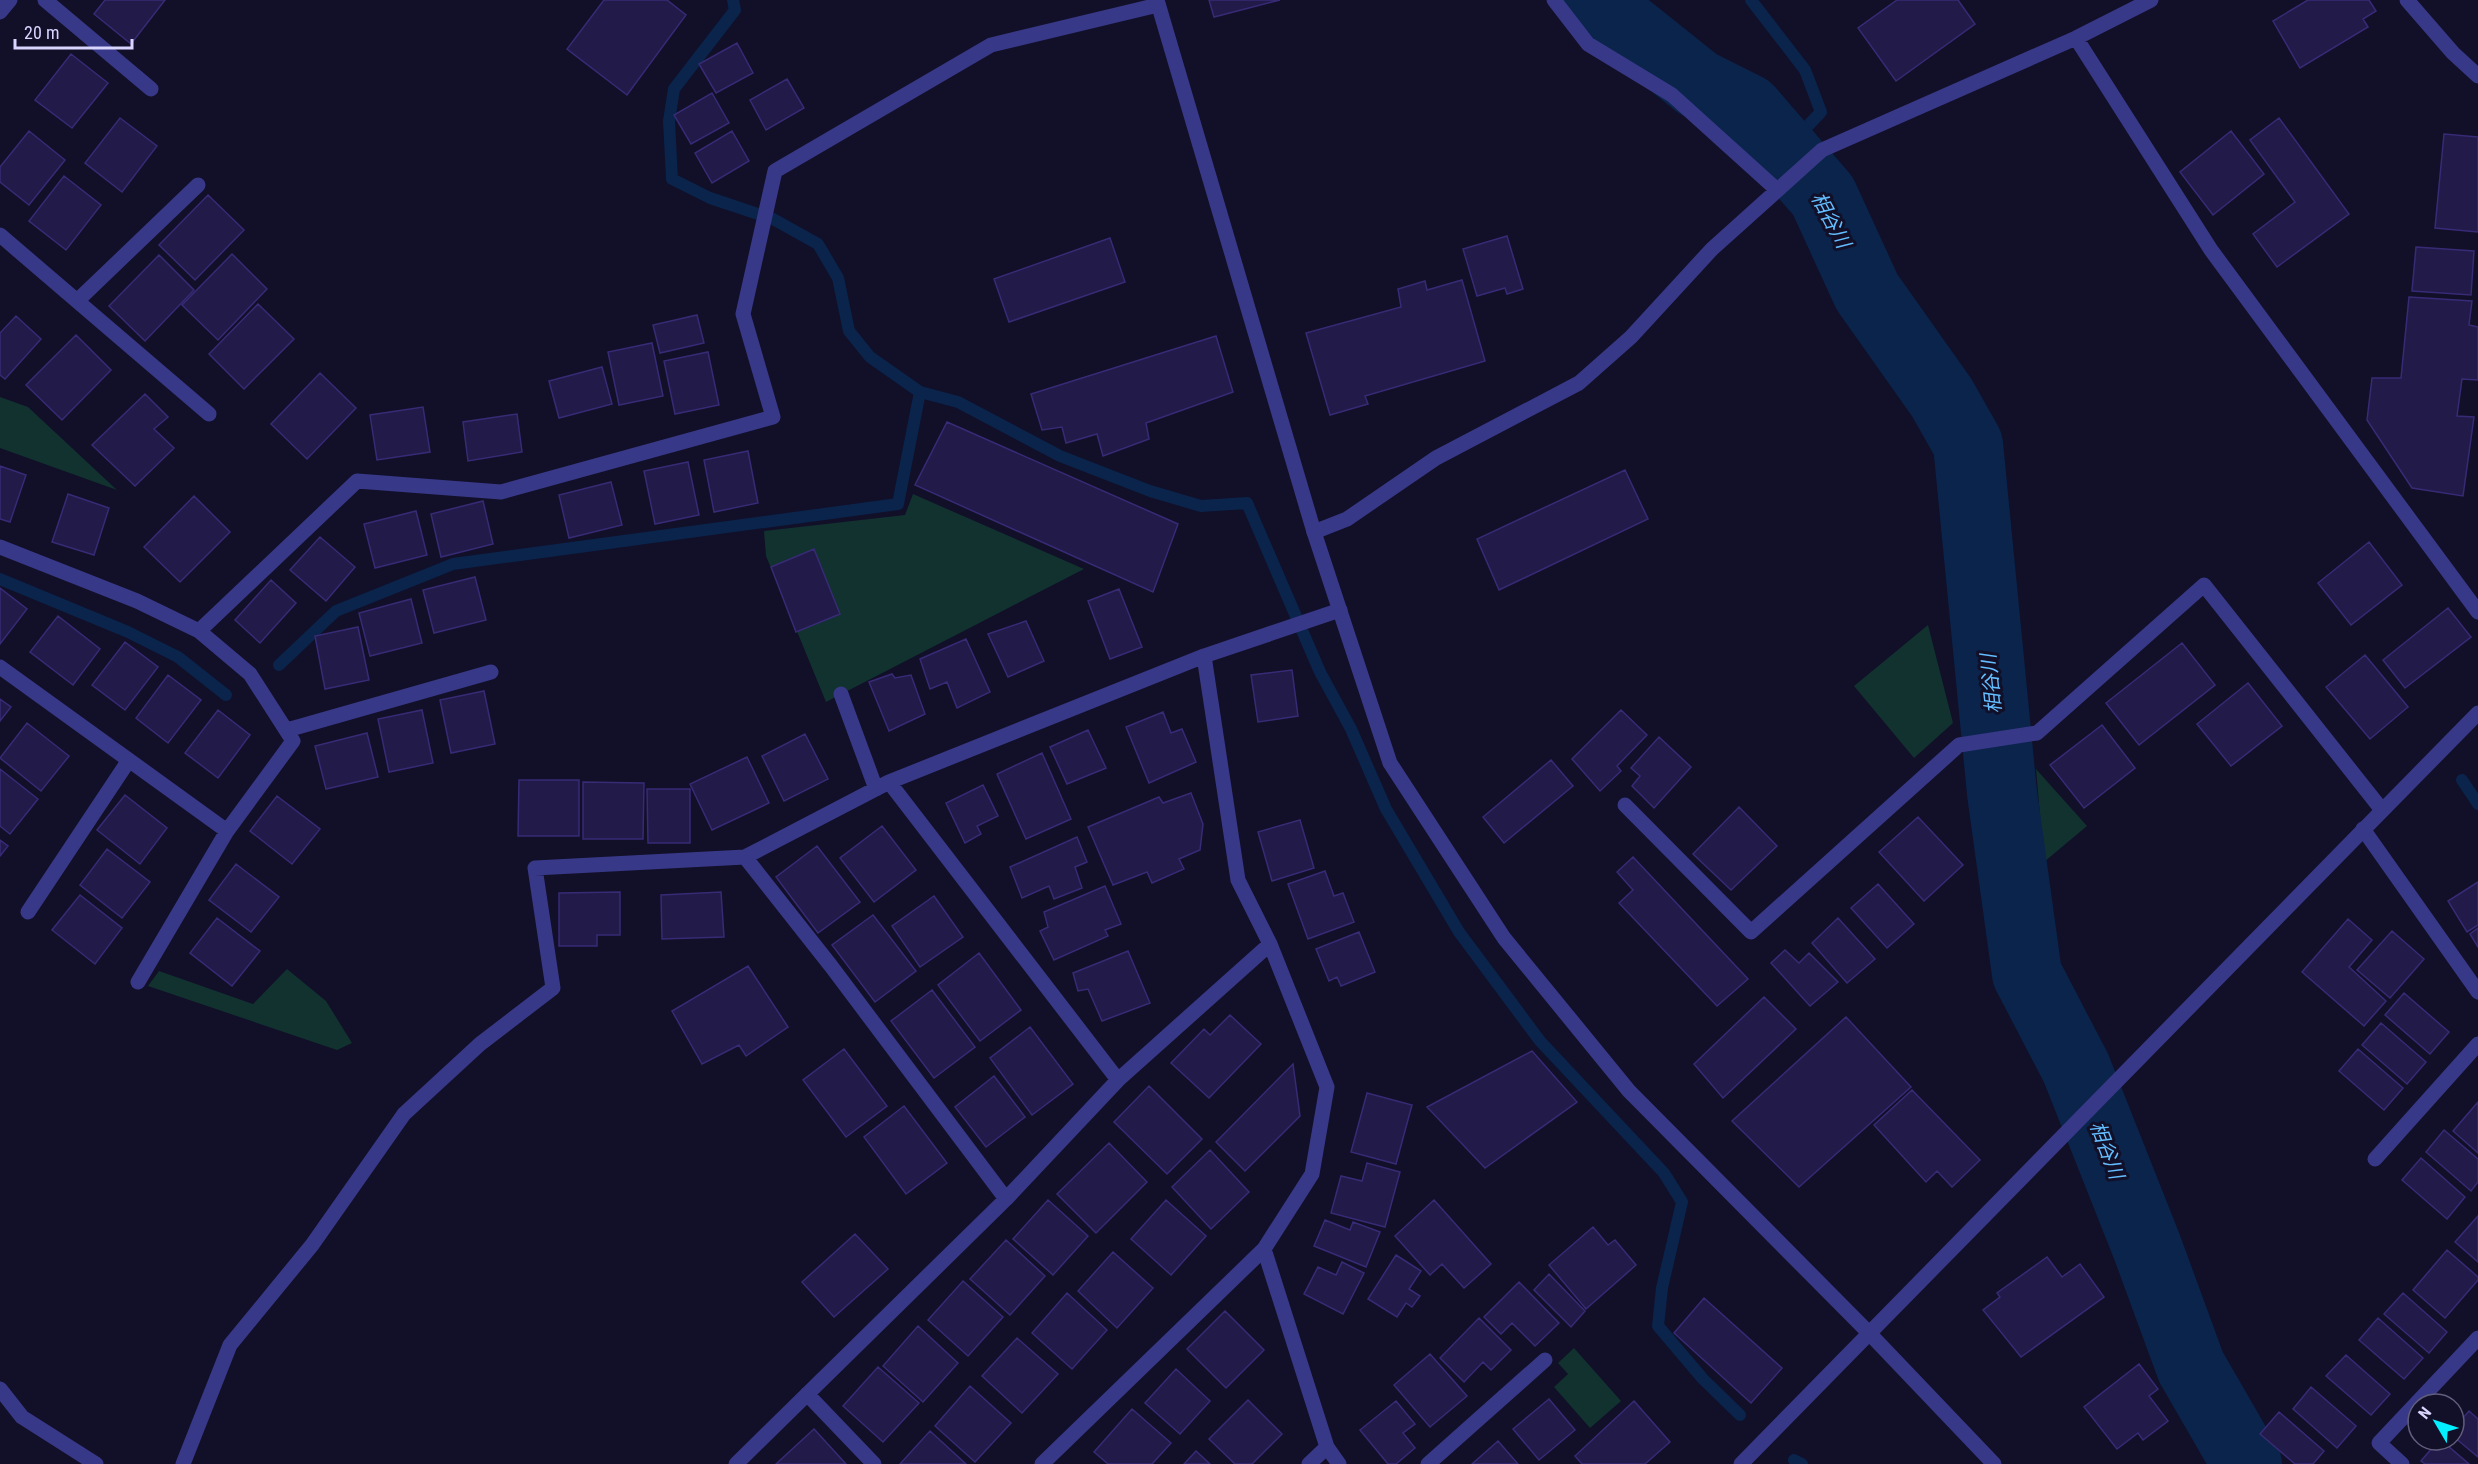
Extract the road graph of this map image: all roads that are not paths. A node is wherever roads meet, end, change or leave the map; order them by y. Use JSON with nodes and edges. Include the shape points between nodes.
{"nodes":[{"id":1,"x":10,"y":0,"type":"edge"},
{"id":2,"x":45,"y":0,"type":"edge"},
{"id":3,"x":1554,"y":0,"type":"edge"},
{"id":4,"x":2151,"y":0,"type":"edge"},
{"id":5,"x":2407,"y":0,"type":"edge"},
{"id":6,"x":1158,"y":3,"type":"edge"},
{"id":7,"x":0,"y":12,"type":"edge"},
{"id":8,"x":2076,"y":38,"type":"junction"},
{"id":9,"x":2478,"y":76,"type":"edge"},
{"id":10,"x":151,"y":89,"type":"dead end"},
{"id":11,"x":198,"y":185,"type":"dead end"},
{"id":12,"x":1776,"y":189,"type":"junction"},
{"id":13,"x":0,"y":235,"type":"edge"},
{"id":14,"x":77,"y":301,"type":"junction"},
{"id":15,"x":209,"y":414,"type":"dead end"},
{"id":16,"x":1314,"y":532,"type":"junction"},
{"id":17,"x":0,"y":547,"type":"edge"},
{"id":18,"x":1340,"y":610,"type":"junction"},
{"id":19,"x":2478,"y":612,"type":"edge"},
{"id":20,"x":199,"y":631,"type":"junction"},
{"id":21,"x":1204,"y":656,"type":"junction"},
{"id":22,"x":0,"y":668,"type":"edge"},
{"id":23,"x":491,"y":672,"type":"dead end"},
{"id":24,"x":841,"y":693,"type":"dead end"},
{"id":25,"x":2478,"y":713,"type":"edge"},
{"id":26,"x":287,"y":730,"type":"junction"},
{"id":27,"x":129,"y":760,"type":"junction"},
{"id":28,"x":883,"y":785,"type":"junction"},
{"id":29,"x":1625,"y":805,"type":"dead end"},
{"id":30,"x":2382,"y":810,"type":"junction"},
{"id":31,"x":2363,"y":829,"type":"junction"},
{"id":32,"x":227,"y":831,"type":"junction"},
{"id":33,"x":745,"y":857,"type":"junction"},
{"id":34,"x":28,"y":912,"type":"dead end"},
{"id":35,"x":1270,"y":944,"type":"junction"},
{"id":36,"x":138,"y":982,"type":"dead end"},
{"id":37,"x":2478,"y":992,"type":"edge"},
{"id":38,"x":2478,"y":1044,"type":"edge"},
{"id":39,"x":1118,"y":1080,"type":"junction"},
{"id":40,"x":2375,"y":1158,"type":"dead end"},
{"id":41,"x":1006,"y":1199,"type":"junction"},
{"id":42,"x":1264,"y":1249,"type":"junction"},
{"id":43,"x":1870,"y":1334,"type":"junction"},
{"id":44,"x":2478,"y":1338,"type":"edge"},
{"id":45,"x":1545,"y":1360,"type":"dead end"},
{"id":46,"x":0,"y":1389,"type":"edge"},
{"id":47,"x":807,"y":1394,"type":"junction"},
{"id":48,"x":1327,"y":1447,"type":"junction"},
{"id":49,"x":96,"y":1464,"type":"edge"},
{"id":50,"x":183,"y":1464,"type":"edge"},
{"id":51,"x":736,"y":1464,"type":"edge"},
{"id":52,"x":874,"y":1464,"type":"edge"},
{"id":53,"x":1042,"y":1464,"type":"edge"},
{"id":54,"x":1309,"y":1464,"type":"edge"},
{"id":55,"x":1339,"y":1464,"type":"edge"},
{"id":56,"x":1428,"y":1464,"type":"edge"},
{"id":57,"x":1741,"y":1464,"type":"edge"},
{"id":58,"x":1994,"y":1464,"type":"edge"},
{"id":59,"x":2402,"y":1464,"type":"edge"}],
"edges":[{"from":1,"to":7,"type":"street"},
{"from":2,"to":10,"type":"street"},
{"from":3,"to":12,"type":"street","via":[[1588,44],[1672,95]]},
{"from":4,"to":8,"type":"street"},
{"from":5,"to":9,"type":"street","via":[[2452,53]]},
{"from":6,"to":16,"type":"street"},
{"from":6,"to":20,"type":"street","via":[[991,45],[775,171],[743,314],[773,417],[501,492],[357,481]]},
{"from":8,"to":12,"type":"street","via":[[1822,150]]},
{"from":8,"to":19,"type":"street","via":[[2211,250]]},
{"from":11,"to":14,"type":"street"},
{"from":12,"to":16,"type":"street","via":[[1712,249],[1631,337],[1579,383],[1436,458],[1347,519]]},
{"from":13,"to":14,"type":"street"},
{"from":14,"to":15,"type":"street"},
{"from":16,"to":18,"type":"street"},
{"from":17,"to":20,"type":"street","via":[[137,601]]},
{"from":18,"to":21,"type":"street"},
{"from":18,"to":43,"type":"street","via":[[1390,763],[1504,938],[1629,1091]]},
{"from":20,"to":26,"type":"street","via":[[250,674]]},
{"from":21,"to":28,"type":"street"},
{"from":21,"to":35,"type":"street","via":[[1238,880]]},
{"from":22,"to":27,"type":"street"},
{"from":23,"to":26,"type":"street"},
{"from":24,"to":28,"type":"street"},
{"from":25,"to":30,"type":"street"},
{"from":26,"to":32,"type":"street","via":[[293,741]]},
{"from":27,"to":32,"type":"street"},
{"from":27,"to":34,"type":"street"},
{"from":28,"to":33,"type":"street"},
{"from":28,"to":39,"type":"street"},
{"from":29,"to":30,"type":"street","via":[[1751,932],[1959,746],[2037,733],[2204,585]]},
{"from":30,"to":31,"type":"street"},
{"from":31,"to":37,"type":"street"},
{"from":31,"to":43,"type":"street"},
{"from":32,"to":36,"type":"street"},
{"from":33,"to":41,"type":"street"},
{"from":33,"to":50,"type":"street","via":[[535,868],[554,988],[480,1044],[405,1114],[312,1245],[230,1346]]},
{"from":35,"to":39,"type":"street"},
{"from":35,"to":42,"type":"street","via":[[1327,1087],[1312,1174]]},
{"from":38,"to":40,"type":"street"},
{"from":39,"to":41,"type":"street"},
{"from":41,"to":47,"type":"street"},
{"from":42,"to":48,"type":"street"},
{"from":42,"to":53,"type":"street"},
{"from":43,"to":57,"type":"street"},
{"from":43,"to":58,"type":"street"},
{"from":44,"to":59,"type":"street","via":[[2379,1443]]},
{"from":45,"to":56,"type":"street"},
{"from":46,"to":49,"type":"street","via":[[22,1417]]},
{"from":47,"to":51,"type":"street"},
{"from":47,"to":52,"type":"street"},
{"from":48,"to":54,"type":"street"},
{"from":48,"to":55,"type":"street"}]}
